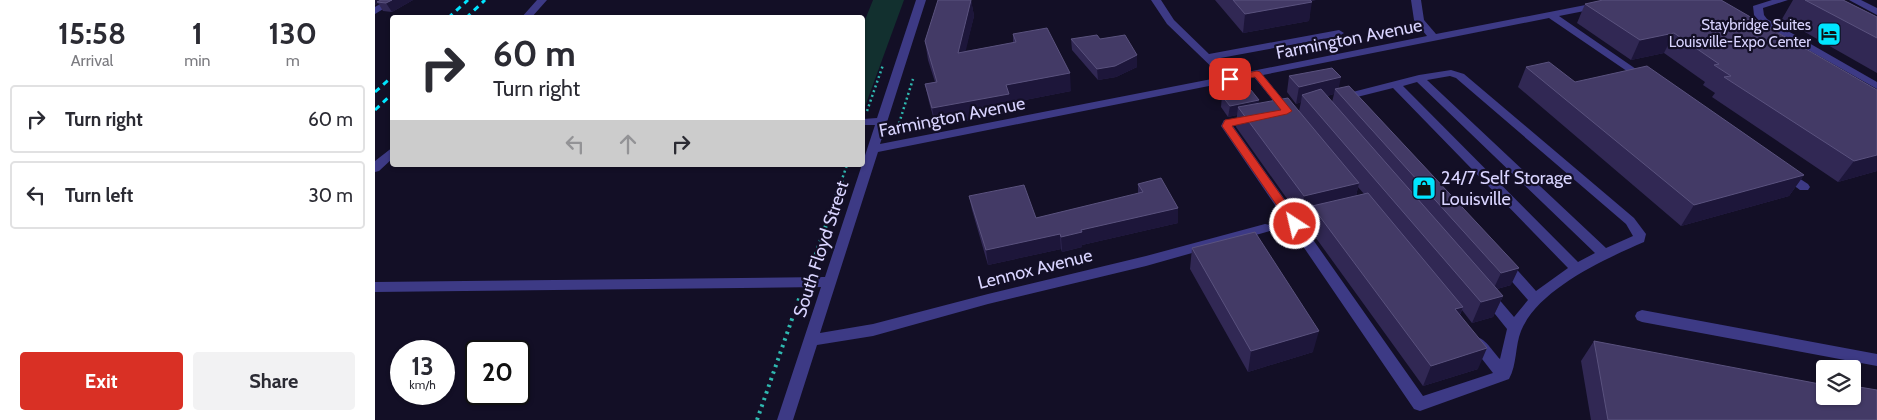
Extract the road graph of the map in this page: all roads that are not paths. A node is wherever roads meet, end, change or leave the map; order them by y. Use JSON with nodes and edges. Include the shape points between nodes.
{"nodes":[{"id":1,"x":393,"y":0,"type":"edge"},
{"id":2,"x":542,"y":0,"type":"edge"},
{"id":3,"x":921,"y":0,"type":"edge"},
{"id":4,"x":1156,"y":0,"type":"edge"},
{"id":5,"x":1416,"y":0,"type":"edge"},
{"id":6,"x":1625,"y":0,"type":"edge"},
{"id":7,"x":1783,"y":0,"type":"edge"},
{"id":8,"x":1854,"y":0,"type":"edge"},
{"id":9,"x":375,"y":11,"type":"edge"},
{"id":10,"x":1877,"y":12,"type":"edge"},
{"id":11,"x":528,"y":15,"type":"edge"},
{"id":12,"x":1551,"y":15,"type":"junction"},
{"id":13,"x":1339,"y":33,"type":"dead end"},
{"id":14,"x":1434,"y":38,"type":"junction"},
{"id":15,"x":1208,"y":57,"type":"junction"},
{"id":16,"x":1257,"y":74,"type":"junction"},
{"id":17,"x":1419,"y":78,"type":"junction"},
{"id":18,"x":1230,"y":79,"type":"junction"},
{"id":19,"x":1651,"y":83,"type":"edge"},
{"id":20,"x":1395,"y":84,"type":"junction"},
{"id":21,"x":1877,"y":86,"type":"edge"},
{"id":22,"x":1331,"y":101,"type":"edge"},
{"id":23,"x":882,"y":121,"type":"junction"},
{"id":24,"x":865,"y":122,"type":"edge"},
{"id":25,"x":873,"y":149,"type":"junction"},
{"id":26,"x":390,"y":154,"type":"edge"},
{"id":27,"x":1772,"y":165,"type":"edge"},
{"id":28,"x":375,"y":168,"type":"edge"},
{"id":29,"x":1804,"y":187,"type":"edge"},
{"id":30,"x":1265,"y":228,"type":"dead end"},
{"id":31,"x":1604,"y":254,"type":"junction"},
{"id":32,"x":1496,"y":256,"type":"edge"},
{"id":33,"x":1577,"y":269,"type":"junction"},
{"id":34,"x":831,"y":282,"type":"junction"},
{"id":35,"x":1477,"y":283,"type":"edge"},
{"id":36,"x":375,"y":287,"type":"edge"},
{"id":37,"x":1536,"y":300,"type":"junction"},
{"id":38,"x":1642,"y":316,"type":"dead end"},
{"id":39,"x":1515,"y":328,"type":"junction"},
{"id":40,"x":1466,"y":330,"type":"edge"},
{"id":41,"x":812,"y":338,"type":"junction"},
{"id":42,"x":1877,"y":360,"type":"edge"},
{"id":43,"x":1503,"y":374,"type":"junction"},
{"id":44,"x":785,"y":420,"type":"edge"}],
"edges":[{"from":1,"to":9,"type":"street"},
{"from":2,"to":11,"type":"street"},
{"from":3,"to":23,"type":"street","name":"South Floyd Street"},
{"from":4,"to":15,"type":"street","via":[[1171,22]]},
{"from":5,"to":14,"type":"street","via":[[1419,20]]},
{"from":6,"to":12,"type":"street","name":"Farmington Avenue"},
{"from":7,"to":21,"type":"street","via":[[1758,6],[1764,21]]},
{"from":8,"to":10,"type":"street"},
{"from":12,"to":14,"type":"street","name":"Farmington Avenue"},
{"from":12,"to":19,"type":"street"},
{"from":13,"to":15,"type":"street"},
{"from":14,"to":16,"type":"street","name":"Farmington Avenue"},
{"from":15,"to":18,"type":"street"},
{"from":16,"to":18,"type":"street","name":"Farmington Avenue"},
{"from":16,"to":43,"type":"street","via":[[1292,113],[1228,122],[1227,126],[1299,223],[1420,404]]},
{"from":17,"to":20,"type":"street"},
{"from":17,"to":31,"type":"street"},
{"from":17,"to":31,"type":"street","via":[[1451,73],[1460,76],[1630,220],[1640,234],[1639,239]]},
{"from":18,"to":25,"type":"street","name":"Farmington Avenue"},
{"from":20,"to":22,"type":"street","via":[[1352,100]]},
{"from":20,"to":33,"type":"street"},
{"from":23,"to":24,"type":"street"},
{"from":23,"to":25,"type":"street","name":"South Floyd Street"},
{"from":25,"to":34,"type":"street","name":"South Floyd Street"},
{"from":26,"to":28,"type":"street"},
{"from":27,"to":29,"type":"street"},
{"from":30,"to":41,"type":"street","name":"Lennox Avenue","via":[[873,330]]},
{"from":31,"to":33,"type":"street"},
{"from":32,"to":37,"type":"street"},
{"from":33,"to":37,"type":"street"},
{"from":34,"to":36,"type":"street"},
{"from":34,"to":41,"type":"street","name":"South Floyd Street"},
{"from":35,"to":39,"type":"street"},
{"from":37,"to":39,"type":"street"},
{"from":38,"to":42,"type":"street"},
{"from":39,"to":43,"type":"street"},
{"from":40,"to":43,"type":"street"},
{"from":41,"to":44,"type":"street","name":"South Floyd Street"}]}
